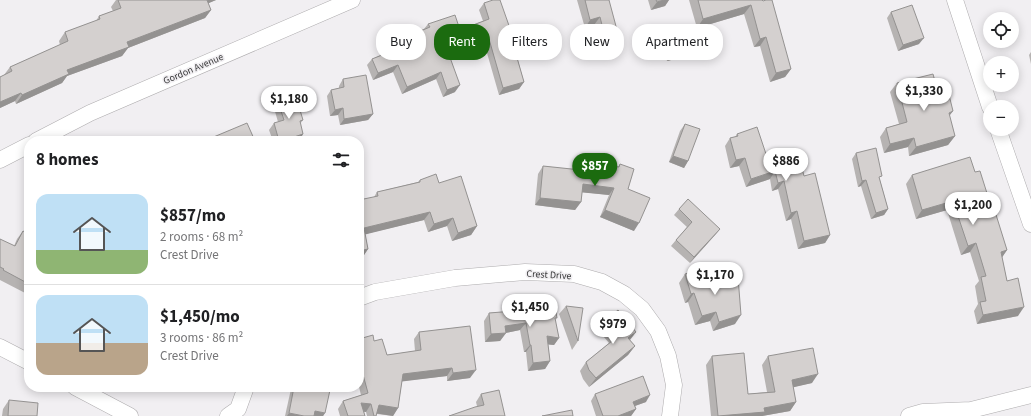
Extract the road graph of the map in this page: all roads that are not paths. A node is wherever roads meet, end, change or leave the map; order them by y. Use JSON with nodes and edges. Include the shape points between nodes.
{"nodes":[{"id":1,"x":352,"y":0,"type":"edge"},
{"id":2,"x":955,"y":0,"type":"edge"},
{"id":3,"x":988,"y":100,"type":"edge"},
{"id":4,"x":46,"y":136,"type":"edge"},
{"id":5,"x":1000,"y":136,"type":"edge"},
{"id":6,"x":24,"y":148,"type":"edge"},
{"id":7,"x":0,"y":160,"type":"edge"},
{"id":8,"x":1031,"y":224,"type":"edge"},
{"id":9,"x":364,"y":296,"type":"edge"},
{"id":10,"x":0,"y":347,"type":"edge"},
{"id":11,"x":24,"y":359,"type":"edge"},
{"id":12,"x":84,"y":392,"type":"edge"},
{"id":13,"x":244,"y":392,"type":"edge"},
{"id":14,"x":1031,"y":395,"type":"edge"},
{"id":15,"x":235,"y":414,"type":"edge"},
{"id":16,"x":130,"y":416,"type":"edge"},
{"id":17,"x":670,"y":416,"type":"edge"},
{"id":18,"x":909,"y":416,"type":"edge"}],
"edges":[{"from":1,"to":4,"type":"street","name":"Gordon Avenue","via":[[90,113]]},
{"from":2,"to":3,"type":"street"},
{"from":5,"to":8,"type":"street"},
{"from":6,"to":7,"type":"street"},
{"from":9,"to":17,"type":"street","name":"Crest Drive","via":[[455,278],[525,272],[574,274],[602,282],[624,294],[642,310],[658,331],[668,356],[674,385]]},
{"from":10,"to":11,"type":"street"},
{"from":12,"to":16,"type":"street"},
{"from":13,"to":15,"type":"street"},
{"from":14,"to":18,"type":"street","via":[[971,410],[924,412]]}]}
